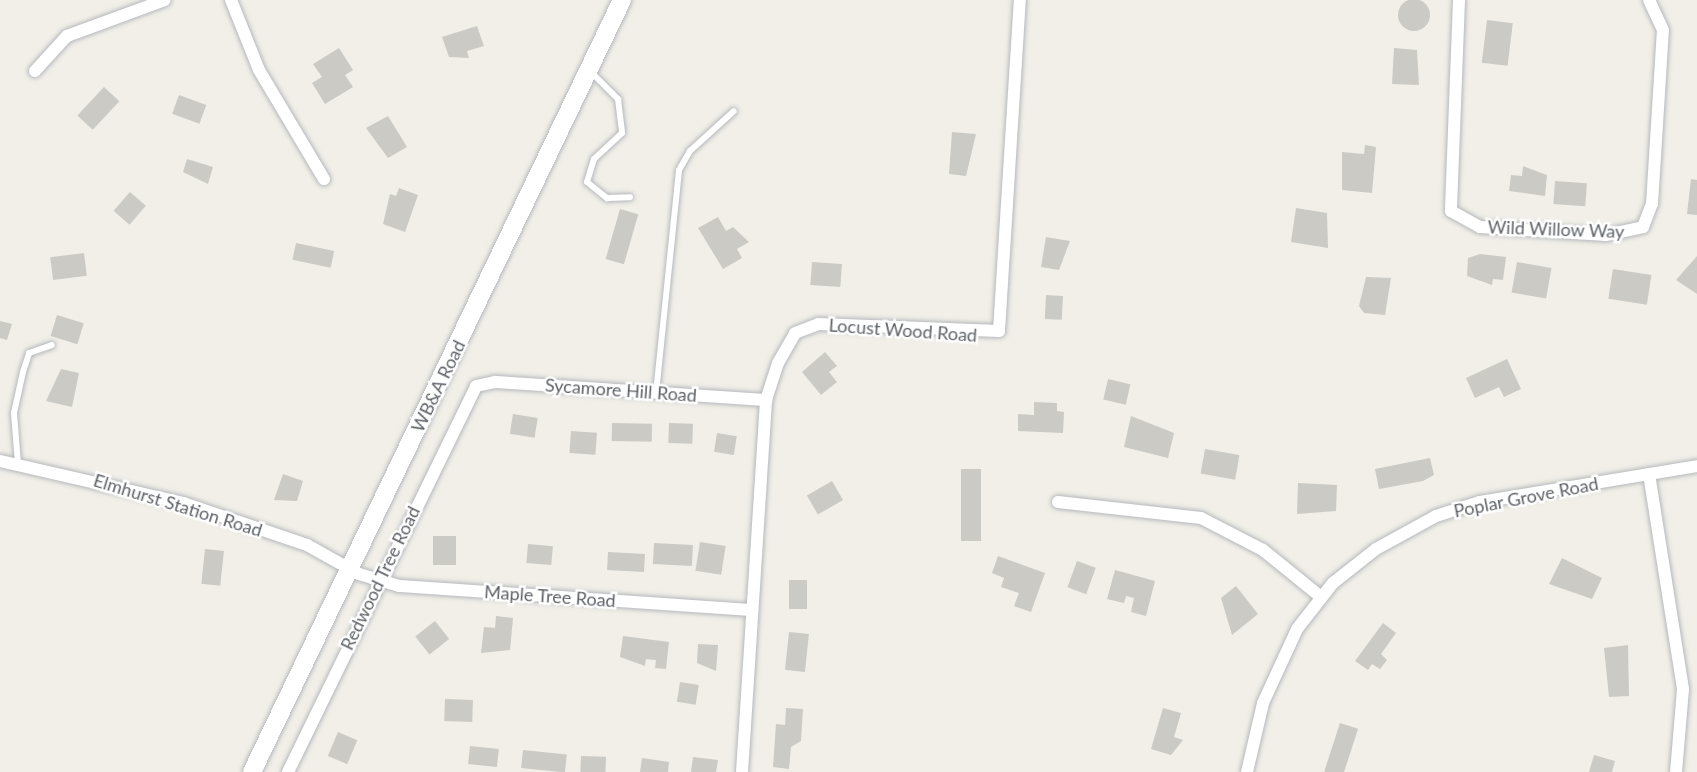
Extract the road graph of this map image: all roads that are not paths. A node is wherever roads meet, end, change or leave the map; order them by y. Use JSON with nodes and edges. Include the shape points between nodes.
{"nodes":[{"id":1,"x":165,"y":0,"type":"edge"},
{"id":2,"x":231,"y":0,"type":"edge"},
{"id":3,"x":622,"y":0,"type":"edge"},
{"id":4,"x":1020,"y":0,"type":"edge"},
{"id":5,"x":1459,"y":0,"type":"edge"},
{"id":6,"x":1649,"y":0,"type":"edge"},
{"id":7,"x":589,"y":70,"type":"junction"},
{"id":8,"x":34,"y":71,"type":"dead end"},
{"id":9,"x":734,"y":111,"type":"dead end"},
{"id":10,"x":324,"y":179,"type":"dead end"},
{"id":11,"x":630,"y":197,"type":"dead end"},
{"id":12,"x":52,"y":345,"type":"dead end"},
{"id":13,"x":476,"y":386,"type":"joint"},
{"id":14,"x":656,"y":393,"type":"junction"},
{"id":15,"x":766,"y":400,"type":"junction"},
{"id":16,"x":0,"y":461,"type":"edge"},
{"id":17,"x":18,"y":464,"type":"junction"},
{"id":18,"x":1697,"y":466,"type":"edge"},
{"id":19,"x":1649,"y":474,"type":"junction"},
{"id":20,"x":1058,"y":502,"type":"dead end"},
{"id":21,"x":351,"y":568,"type":"junction"},
{"id":22,"x":379,"y":581,"type":"junction"},
{"id":23,"x":1321,"y":597,"type":"junction"},
{"id":24,"x":752,"y":610,"type":"junction"},
{"id":25,"x":252,"y":772,"type":"edge"},
{"id":26,"x":288,"y":772,"type":"edge"},
{"id":27,"x":742,"y":772,"type":"edge"},
{"id":28,"x":1247,"y":772,"type":"edge"},
{"id":29,"x":1676,"y":772,"type":"edge"}],
"edges":[{"from":1,"to":8,"type":"street","via":[[67,36]]},
{"from":2,"to":10,"type":"street","via":[[259,70]]},
{"from":3,"to":7,"type":"street","name":"WB&A Road"},
{"from":4,"to":15,"type":"street","name":"Locust Wood Road","via":[[999,331],[806,327],[786,344]]},
{"from":5,"to":6,"type":"street","name":"Wild Willow Way","via":[[1451,211],[1479,227],[1606,235],[1643,227],[1652,204],[1663,41],[1661,18]]},
{"from":7,"to":11,"type":"lane","via":[[607,81],[618,99],[622,133],[594,159],[587,182],[607,198]]},
{"from":7,"to":21,"type":"street","name":"WB&A Road"},
{"from":9,"to":14,"type":"lane","via":[[690,151],[679,170]]},
{"from":12,"to":17,"type":"lane","via":[[29,353],[23,372],[14,413]]},
{"from":13,"to":14,"type":"street","name":"Sycamore Hill Road","via":[[495,382]]},
{"from":13,"to":22,"type":"street","name":"Redwood Tree Road"},
{"from":14,"to":15,"type":"street","name":"Sycamore Hill Road"},
{"from":15,"to":24,"type":"street","name":"Locust Wood Road"},
{"from":16,"to":17,"type":"street","name":"Elmhurst Station Road"},
{"from":17,"to":21,"type":"street","name":"Elmhurst Station Road","via":[[183,503],[307,545]]},
{"from":18,"to":19,"type":"street","name":"Poplar Grove Road"},
{"from":19,"to":23,"type":"street","name":"Poplar Grove Road","via":[[1458,508],[1395,536]]},
{"from":19,"to":29,"type":"street","via":[[1683,689]]},
{"from":20,"to":23,"type":"street","via":[[1201,518],[1263,550]]},
{"from":21,"to":22,"type":"street","name":"Maple Tree Road"},
{"from":21,"to":25,"type":"street","name":"WB&A Road"},
{"from":22,"to":24,"type":"street","name":"Maple Tree Road"},
{"from":22,"to":26,"type":"street","name":"Redwood Tree Road"},
{"from":23,"to":28,"type":"street","name":"Poplar Grove Road","via":[[1271,680]]},
{"from":24,"to":27,"type":"street","name":"Locust Wood Road"}]}
